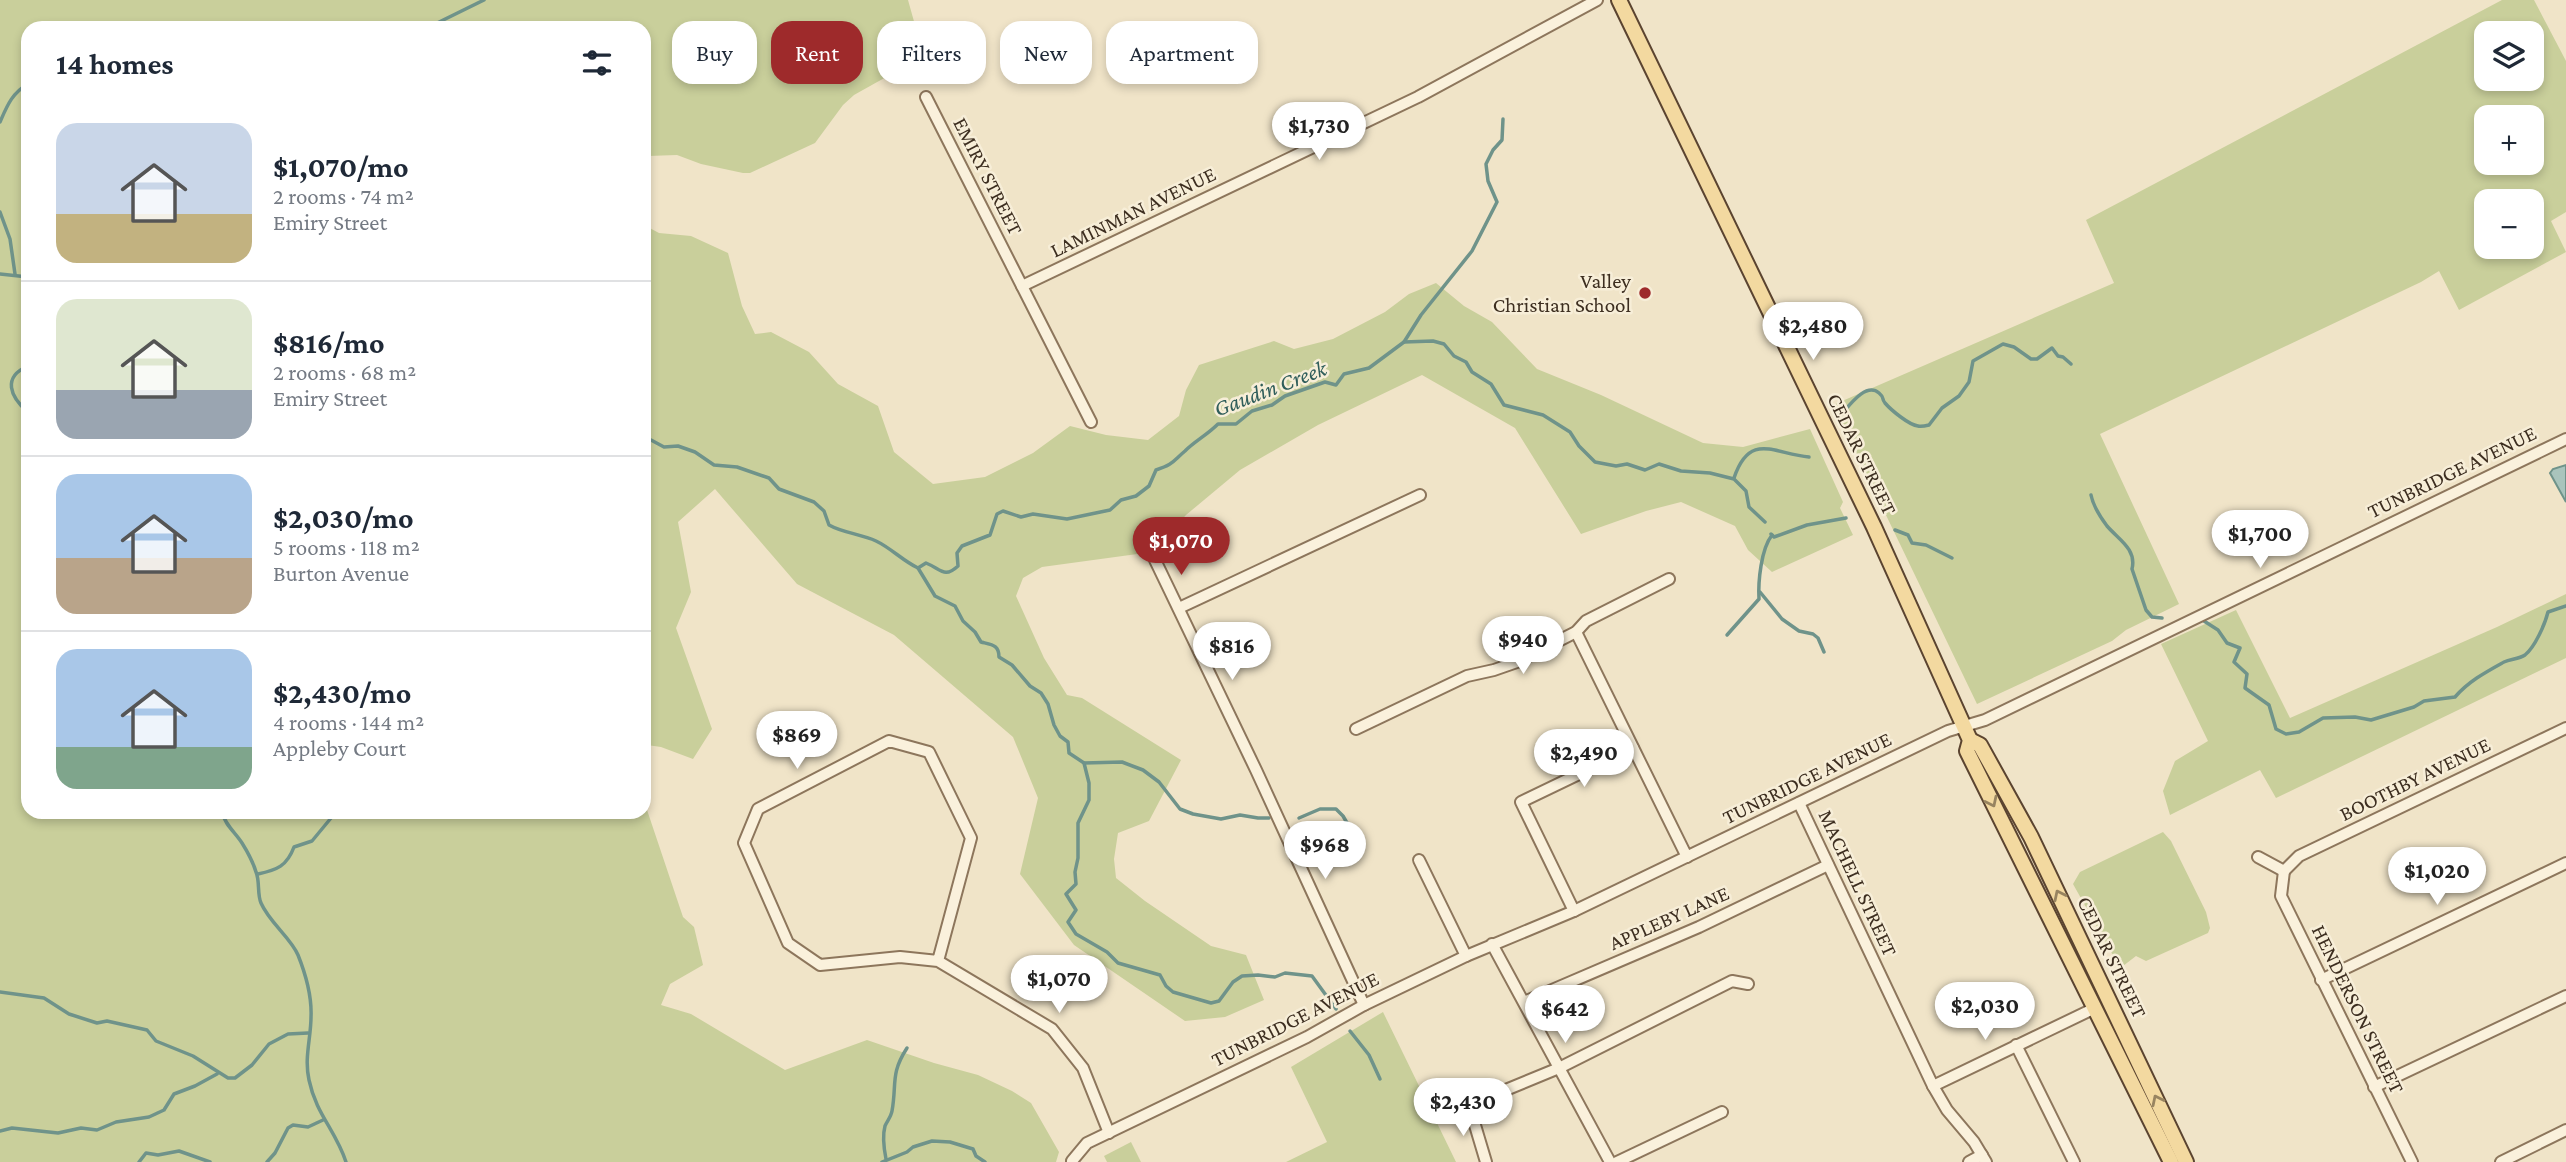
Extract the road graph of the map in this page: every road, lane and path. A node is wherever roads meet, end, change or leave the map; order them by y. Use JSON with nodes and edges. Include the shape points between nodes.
{"nodes":[{"id":1,"x":1597,"y":0,"type":"edge"},
{"id":2,"x":1619,"y":0,"type":"edge"},
{"id":3,"x":926,"y":97,"type":"dead end"},
{"id":4,"x":1022,"y":286,"type":"junction"},
{"id":5,"x":1091,"y":422,"type":"dead end"},
{"id":6,"x":2566,"y":439,"type":"edge"},
{"id":7,"x":1420,"y":495,"type":"dead end"},
{"id":8,"x":1155,"y":560,"type":"dead end"},
{"id":9,"x":1669,"y":579,"type":"dead end"},
{"id":10,"x":1179,"y":608,"type":"junction"},
{"id":11,"x":1577,"y":632,"type":"junction"},
{"id":12,"x":2566,"y":728,"type":"edge"},
{"id":13,"x":1356,"y":729,"type":"dead end"},
{"id":14,"x":1968,"y":734,"type":"junction"},
{"id":15,"x":1633,"y":748,"type":"junction"},
{"id":16,"x":1799,"y":803,"type":"junction"},
{"id":17,"x":1687,"y":857,"type":"junction"},
{"id":18,"x":2258,"y":857,"type":"dead end"},
{"id":19,"x":1419,"y":860,"type":"dead end"},
{"id":20,"x":2566,"y":863,"type":"edge"},
{"id":21,"x":1828,"y":865,"type":"junction"},
{"id":22,"x":2284,"y":871,"type":"junction"},
{"id":23,"x":1574,"y":911,"type":"junction"},
{"id":24,"x":1492,"y":944,"type":"junction"},
{"id":25,"x":1466,"y":956,"type":"junction"},
{"id":26,"x":938,"y":961,"type":"junction"},
{"id":27,"x":2321,"y":980,"type":"junction"},
{"id":28,"x":1748,"y":984,"type":"dead end"},
{"id":29,"x":2566,"y":996,"type":"edge"},
{"id":30,"x":1524,"y":1002,"type":"junction"},
{"id":31,"x":1364,"y":1005,"type":"junction"},
{"id":32,"x":2095,"y":1008,"type":"junction"},
{"id":33,"x":2017,"y":1045,"type":"junction"},
{"id":34,"x":1559,"y":1068,"type":"junction"},
{"id":35,"x":1933,"y":1086,"type":"junction"},
{"id":36,"x":2374,"y":1087,"type":"junction"},
{"id":37,"x":1722,"y":1112,"type":"dead end"},
{"id":38,"x":2566,"y":1130,"type":"edge"},
{"id":39,"x":1109,"y":1133,"type":"junction"},
{"id":40,"x":1984,"y":1159,"type":"edge"},
{"id":41,"x":1072,"y":1161,"type":"edge"},
{"id":42,"x":1486,"y":1162,"type":"edge"},
{"id":43,"x":1610,"y":1162,"type":"edge"},
{"id":44,"x":1617,"y":1162,"type":"edge"},
{"id":45,"x":1969,"y":1162,"type":"edge"},
{"id":46,"x":2074,"y":1162,"type":"edge"},
{"id":47,"x":2171,"y":1162,"type":"edge"},
{"id":48,"x":2186,"y":1162,"type":"edge"},
{"id":49,"x":2412,"y":1162,"type":"edge"},
{"id":50,"x":2501,"y":1162,"type":"edge"}],
"edges":[{"from":1,"to":4,"type":"street","name":"LAMINMAN AVENUE","via":[[1418,97]]},
{"from":2,"to":14,"type":"main road","name":"CEDAR STREET","via":[[1874,527]]},
{"from":3,"to":4,"type":"street","name":"EMIRY STREET"},
{"from":4,"to":5,"type":"street","name":"EMIRY STREET"},
{"from":6,"to":14,"type":"street","name":"TUNBRIDGE AVENUE","via":[[1998,714]]},
{"from":7,"to":10,"type":"street"},
{"from":8,"to":10,"type":"street"},
{"from":9,"to":11,"type":"street","via":[[1587,621]]},
{"from":10,"to":31,"type":"street"},
{"from":11,"to":13,"type":"street","via":[[1517,662],[1467,676]]},
{"from":11,"to":15,"type":"street"},
{"from":12,"to":22,"type":"street","name":"BOOTHBY AVENUE","via":[[2299,856]]},
{"from":14,"to":16,"type":"street","name":"TUNBRIDGE AVENUE","via":[[1948,731]]},
{"from":14,"to":32,"type":"main road","name":"CEDAR STREET","one_way":true,"via":[[1967,751]]},
{"from":48,"to":14,"type":"main road","name":"CEDAR STREET","one_way":true,"via":[[2031,837],[1980,745]]},
{"from":15,"to":17,"type":"street"},
{"from":15,"to":23,"type":"street","via":[[1521,802]]},
{"from":16,"to":17,"type":"street","name":"TUNBRIDGE AVENUE"},
{"from":16,"to":21,"type":"street","name":"MACHELL STREET"},
{"from":17,"to":23,"type":"street","name":"TUNBRIDGE AVENUE"},
{"from":18,"to":22,"type":"street"},
{"from":19,"to":25,"type":"street"},
{"from":20,"to":27,"type":"street"},
{"from":21,"to":30,"type":"street","name":"APPLEBY LANE","via":[[1699,927]]},
{"from":21,"to":35,"type":"street","name":"MACHELL STREET"},
{"from":22,"to":27,"type":"street","name":"HENDERSON STREET","via":[[2281,896]]},
{"from":23,"to":24,"type":"street","name":"TUNBRIDGE AVENUE"},
{"from":24,"to":25,"type":"street","name":"TUNBRIDGE AVENUE"},
{"from":24,"to":30,"type":"street"},
{"from":25,"to":31,"type":"street","name":"TUNBRIDGE AVENUE"},
{"from":26,"to":26,"type":"street","via":[[971,838],[929,752],[888,741],[758,809],[744,843],[788,943],[820,965],[900,957]]},
{"from":26,"to":39,"type":"street","via":[[1052,1029],[1083,1068]]},
{"from":27,"to":36,"type":"street","name":"HENDERSON STREET"},
{"from":28,"to":34,"type":"street","via":[[1732,981]]},
{"from":29,"to":36,"type":"street"},
{"from":30,"to":34,"type":"street"},
{"from":31,"to":39,"type":"street","name":"TUNBRIDGE AVENUE"},
{"from":32,"to":33,"type":"street"},
{"from":32,"to":47,"type":"main road","name":"CEDAR STREET"},
{"from":33,"to":35,"type":"street"},
{"from":33,"to":46,"type":"street"},
{"from":34,"to":42,"type":"street","via":[[1469,1105]]},
{"from":34,"to":43,"type":"street"},
{"from":35,"to":40,"type":"street","name":"MACHELL STREET"},
{"from":36,"to":49,"type":"street","name":"HENDERSON STREET"},
{"from":37,"to":44,"type":"street"},
{"from":38,"to":50,"type":"street"},
{"from":39,"to":41,"type":"street","name":"TUNBRIDGE AVENUE","via":[[1087,1143]]},
{"from":40,"to":45,"type":"street"}]}
